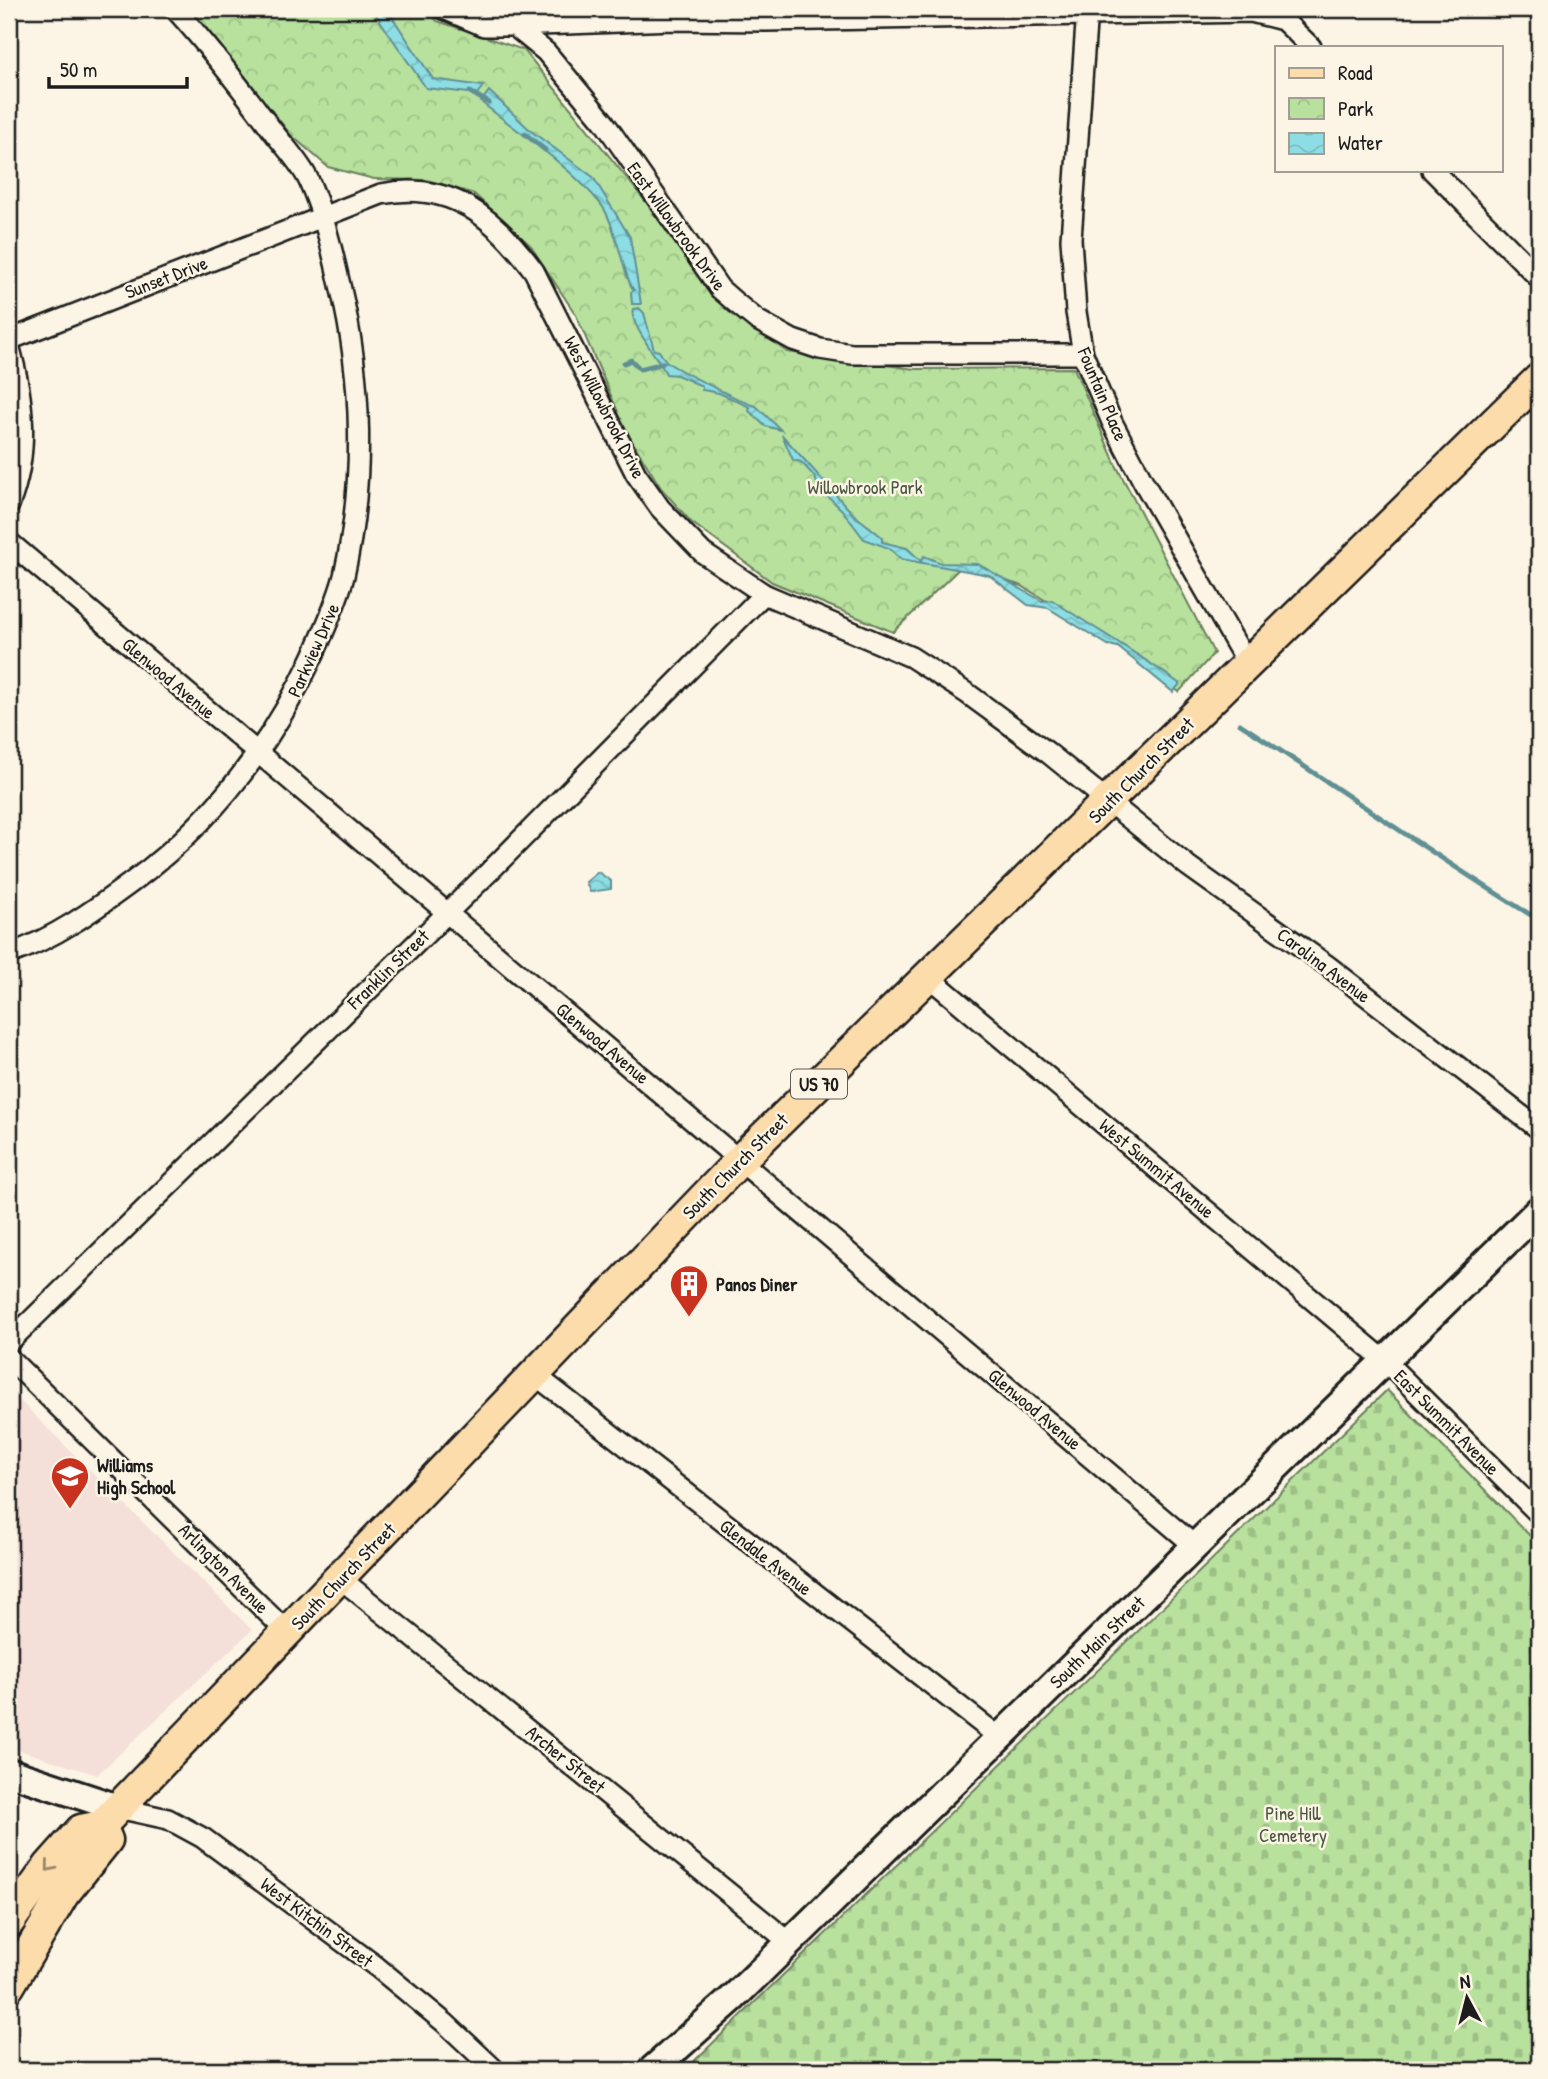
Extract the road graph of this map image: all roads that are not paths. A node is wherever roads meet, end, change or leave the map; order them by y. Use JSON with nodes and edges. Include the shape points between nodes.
{"nodes":[{"id":1,"x":175,"y":9,"type":"edge"},
{"id":2,"x":444,"y":9,"type":"edge"},
{"id":3,"x":1087,"y":12,"type":"edge"},
{"id":4,"x":717,"y":15,"type":"edge"},
{"id":5,"x":512,"y":18,"type":"edge"},
{"id":6,"x":1310,"y":46,"type":"edge"},
{"id":7,"x":1434,"y":172,"type":"edge"},
{"id":8,"x":324,"y":218,"type":"junction"},
{"id":9,"x":1539,"y":278,"type":"edge"},
{"id":10,"x":9,"y":340,"type":"edge"},
{"id":11,"x":9,"y":345,"type":"edge"},
{"id":12,"x":1083,"y":354,"type":"junction"},
{"id":13,"x":1539,"y":379,"type":"edge"},
{"id":14,"x":9,"y":505,"type":"edge"},
{"id":15,"x":9,"y":542,"type":"edge"},
{"id":16,"x":764,"y":594,"type":"junction"},
{"id":17,"x":1248,"y":665,"type":"junction"},
{"id":18,"x":258,"y":754,"type":"junction"},
{"id":19,"x":1109,"y":802,"type":"junction"},
{"id":20,"x":446,"y":912,"type":"junction"},
{"id":21,"x":9,"y":954,"type":"edge"},
{"id":22,"x":930,"y":978,"type":"junction"},
{"id":23,"x":1539,"y":1129,"type":"edge"},
{"id":24,"x":741,"y":1159,"type":"junction"},
{"id":25,"x":1539,"y":1210,"type":"edge"},
{"id":26,"x":9,"y":1342,"type":"edge"},
{"id":27,"x":9,"y":1358,"type":"edge"},
{"id":28,"x":1384,"y":1360,"type":"junction"},
{"id":29,"x":534,"y":1374,"type":"junction"},
{"id":30,"x":1539,"y":1514,"type":"edge"},
{"id":31,"x":1195,"y":1546,"type":"junction"},
{"id":32,"x":341,"y":1579,"type":"junction"},
{"id":33,"x":288,"y":1633,"type":"junction"},
{"id":34,"x":999,"y":1737,"type":"junction"},
{"id":35,"x":9,"y":1772,"type":"edge"},
{"id":36,"x":109,"y":1817,"type":"junction"},
{"id":37,"x":9,"y":1922,"type":"edge"},
{"id":38,"x":788,"y":1941,"type":"junction"},
{"id":39,"x":9,"y":1986,"type":"edge"},
{"id":40,"x":656,"y":2068,"type":"edge"},
{"id":41,"x":495,"y":2070,"type":"edge"}],
"edges":[{"from":1,"to":8,"type":"street","via":[[215,54],[307,177]]},
{"from":2,"to":5,"type":"street","via":[[484,26]]},
{"from":3,"to":4,"type":"street"},
{"from":3,"to":6,"type":"street","via":[[1251,12],[1283,20]]},
{"from":3,"to":12,"type":"street","name":"Fountain Place","via":[[1071,239]]},
{"from":4,"to":5,"type":"street"},
{"from":5,"to":12,"type":"street","name":"East Willowbrook Drive","via":[[604,122],[720,289],[757,320],[793,340],[852,354]]},
{"from":7,"to":9,"type":"street"},
{"from":8,"to":10,"type":"street","name":"Sunset Drive"},
{"from":8,"to":16,"type":"street","name":"West Willowbrook Drive","via":[[406,189],[463,201],[513,242],[560,317],[608,422],[652,496],[703,553]]},
{"from":8,"to":18,"type":"street","name":"Parkview Drive","via":[[347,313],[357,384],[354,519],[343,578],[325,629],[300,684]]},
{"from":11,"to":14,"type":"street","via":[[21,388],[24,438]]},
{"from":12,"to":17,"type":"street","name":"Fountain Place","via":[[1144,483]]},
{"from":13,"to":17,"type":"main road","name":"South Church Street","number":"US 70"},
{"from":15,"to":18,"type":"street","name":"Glenwood Avenue"},
{"from":16,"to":19,"type":"street","name":"West Willowbrook Drive","via":[[931,669]]},
{"from":16,"to":20,"type":"street","name":"Franklin Street"},
{"from":17,"to":19,"type":"main road","name":"South Church Street","number":"US 70"},
{"from":18,"to":20,"type":"street","name":"Glenwood Avenue"},
{"from":18,"to":21,"type":"street","name":"Parkview Drive","via":[[205,821],[170,854],[87,914],[36,945]]},
{"from":19,"to":22,"type":"main road","name":"South Church Street","number":"US 70"},
{"from":19,"to":23,"type":"street","name":"Carolina Avenue"},
{"from":20,"to":24,"type":"street","name":"Glenwood Avenue"},
{"from":20,"to":26,"type":"street","name":"Franklin Street"},
{"from":22,"to":24,"type":"main road","name":"South Church Street","number":"US 70"},
{"from":22,"to":28,"type":"street","name":"West Summit Avenue"},
{"from":24,"to":29,"type":"main road","name":"South Church Street","number":"US 70"},
{"from":24,"to":31,"type":"street","name":"Glenwood Avenue"},
{"from":25,"to":28,"type":"street","name":"South Main Street"},
{"from":27,"to":33,"type":"street","name":"Arlington Avenue"},
{"from":28,"to":30,"type":"street","name":"East Summit Avenue"},
{"from":28,"to":31,"type":"street","name":"South Main Street"},
{"from":29,"to":32,"type":"main road","name":"South Church Street","number":"US 70"},
{"from":29,"to":34,"type":"street","name":"Glendale Avenue"},
{"from":31,"to":34,"type":"street","name":"South Main Street"},
{"from":32,"to":33,"type":"main road","name":"South Church Street","number":"US 70"},
{"from":32,"to":38,"type":"street","name":"Archer Street"},
{"from":33,"to":36,"type":"main road","name":"South Church Street","number":"US 70"},
{"from":34,"to":38,"type":"street","name":"South Main Street"},
{"from":35,"to":36,"type":"street"},
{"from":36,"to":37,"type":"main road","name":"South Church Street","number":"US 70","one_way":true,"via":[[81,1830]]},
{"from":36,"to":39,"type":"main road","via":[[107,1840],[63,1895]]},
{"from":36,"to":41,"type":"street","name":"West Kitchin Street","via":[[168,1819],[203,1838],[377,1967]]},
{"from":38,"to":40,"type":"street","name":"South Main Street"}]}
